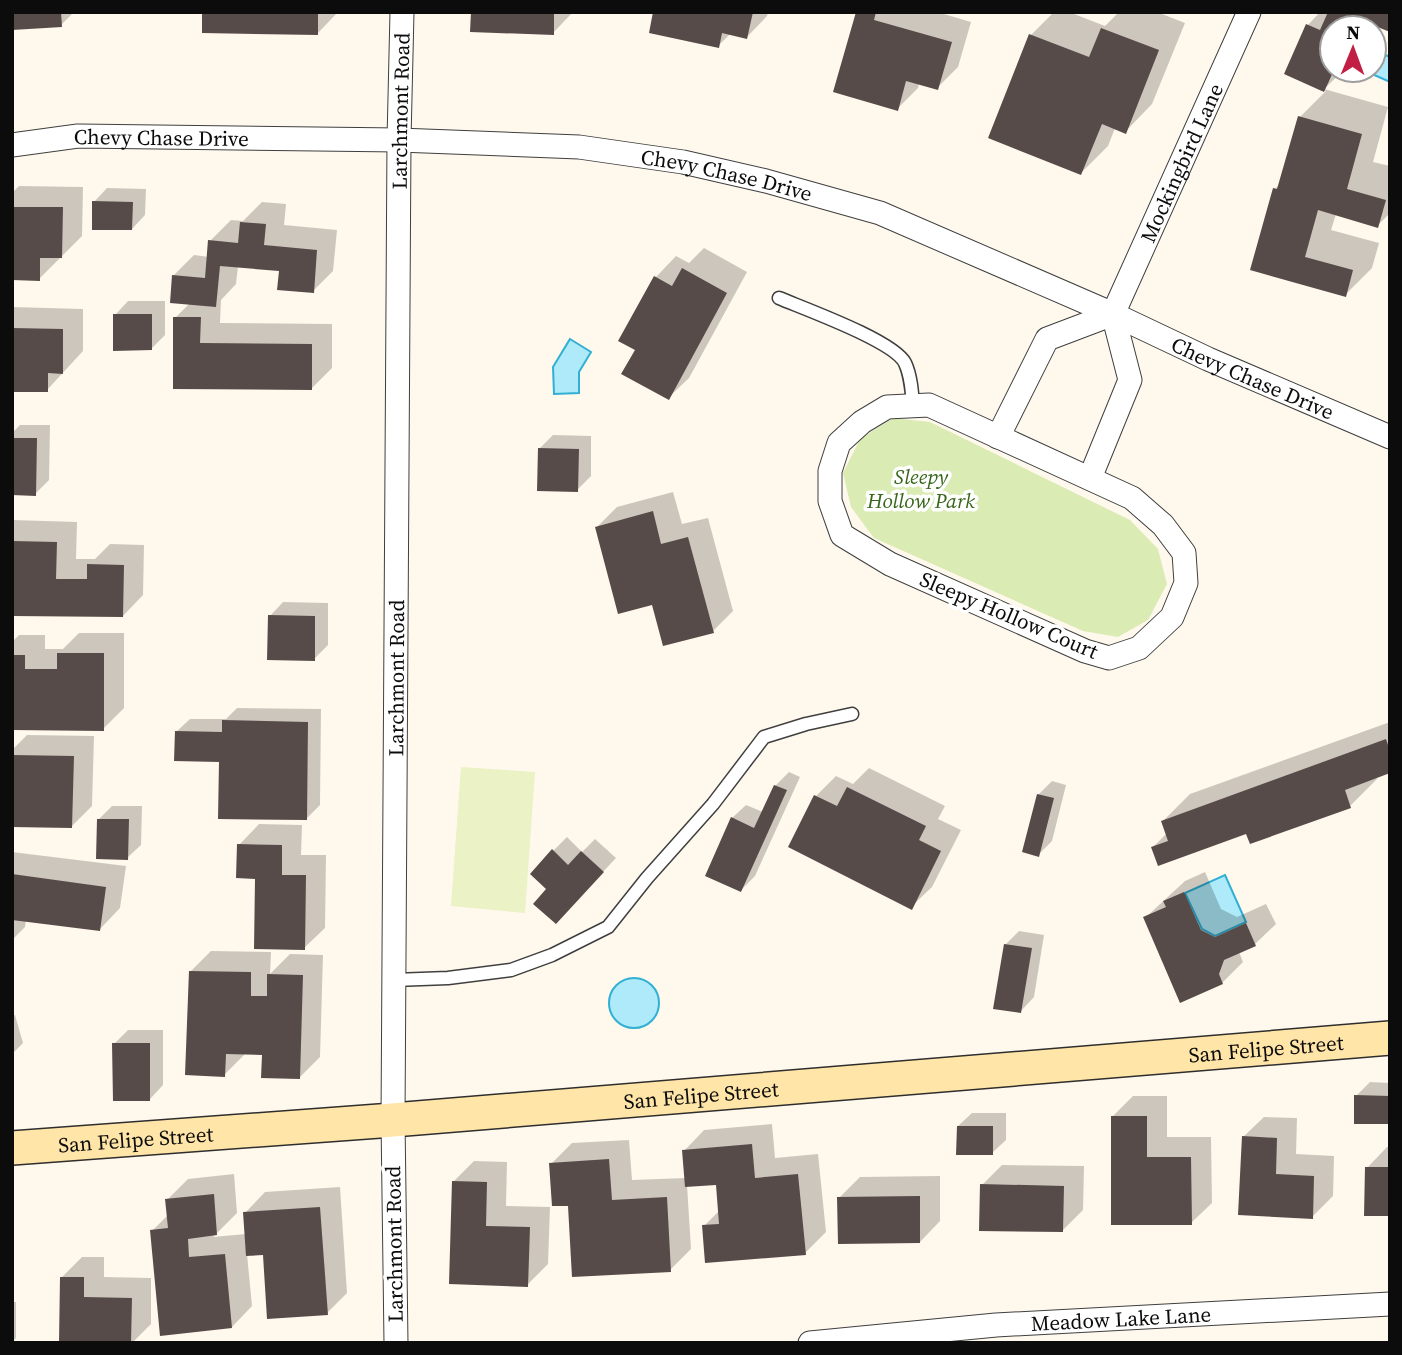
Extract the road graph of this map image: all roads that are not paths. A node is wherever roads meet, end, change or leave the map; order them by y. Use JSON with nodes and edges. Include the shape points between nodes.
{"nodes":[{"id":1,"x":402,"y":12,"type":"edge"},
{"id":2,"x":1250,"y":12,"type":"edge"},
{"id":3,"x":399,"y":140,"type":"junction"},
{"id":4,"x":12,"y":145,"type":"edge"},
{"id":5,"x":779,"y":299,"type":"dead end"},
{"id":6,"x":1113,"y":314,"type":"junction"},
{"id":7,"x":913,"y":406,"type":"junction"},
{"id":8,"x":998,"y":437,"type":"junction"},
{"id":9,"x":1390,"y":437,"type":"edge"},
{"id":10,"x":1090,"y":478,"type":"junction"},
{"id":11,"x":852,"y":715,"type":"dead end"},
{"id":12,"x":394,"y":980,"type":"junction"},
{"id":13,"x":1390,"y":1038,"type":"edge"},
{"id":14,"x":393,"y":1120,"type":"junction"},
{"id":15,"x":12,"y":1148,"type":"edge"},
{"id":16,"x":1390,"y":1304,"type":"edge"},
{"id":17,"x":396,"y":1343,"type":"edge"},
{"id":18,"x":810,"y":1343,"type":"edge"}],
"edges":[{"from":1,"to":3,"type":"street","name":"Larchmont Road"},
{"from":2,"to":6,"type":"street","name":"Mockingbird Lane"},
{"from":3,"to":4,"type":"street","name":"Chevy Chase Drive","via":[[78,136]]},
{"from":3,"to":6,"type":"street","name":"Chevy Chase Drive","via":[[579,147],[683,162],[766,181],[880,213]]},
{"from":3,"to":12,"type":"street","name":"Larchmont Road"},
{"from":5,"to":7,"type":"lane","via":[[873,338],[904,361]]},
{"from":6,"to":8,"type":"street","via":[[1047,339]]},
{"from":6,"to":9,"type":"street","name":"Chevy Chase Drive"},
{"from":6,"to":10,"type":"street","via":[[1130,380]]},
{"from":7,"to":8,"type":"street","name":"Sleepy Hollow Court","via":[[929,405]]},
{"from":7,"to":10,"type":"street","name":"Sleepy Hollow Court","via":[[887,407],[839,443],[830,471],[830,500],[842,535],[890,564],[1110,658],[1139,648],[1172,617],[1186,583],[1184,553],[1163,525],[1132,498]]},
{"from":8,"to":10,"type":"street","name":"Sleepy Hollow Court"},
{"from":11,"to":12,"type":"lane","via":[[764,737],[608,927],[511,970]]},
{"from":12,"to":14,"type":"street","name":"Larchmont Road"},
{"from":13,"to":14,"type":"main road","name":"San Felipe Street"},
{"from":14,"to":15,"type":"main road","name":"San Felipe Street"},
{"from":14,"to":17,"type":"street","name":"Larchmont Road"},
{"from":16,"to":18,"type":"street","name":"Meadow Lake Lane","via":[[996,1325]]}]}
